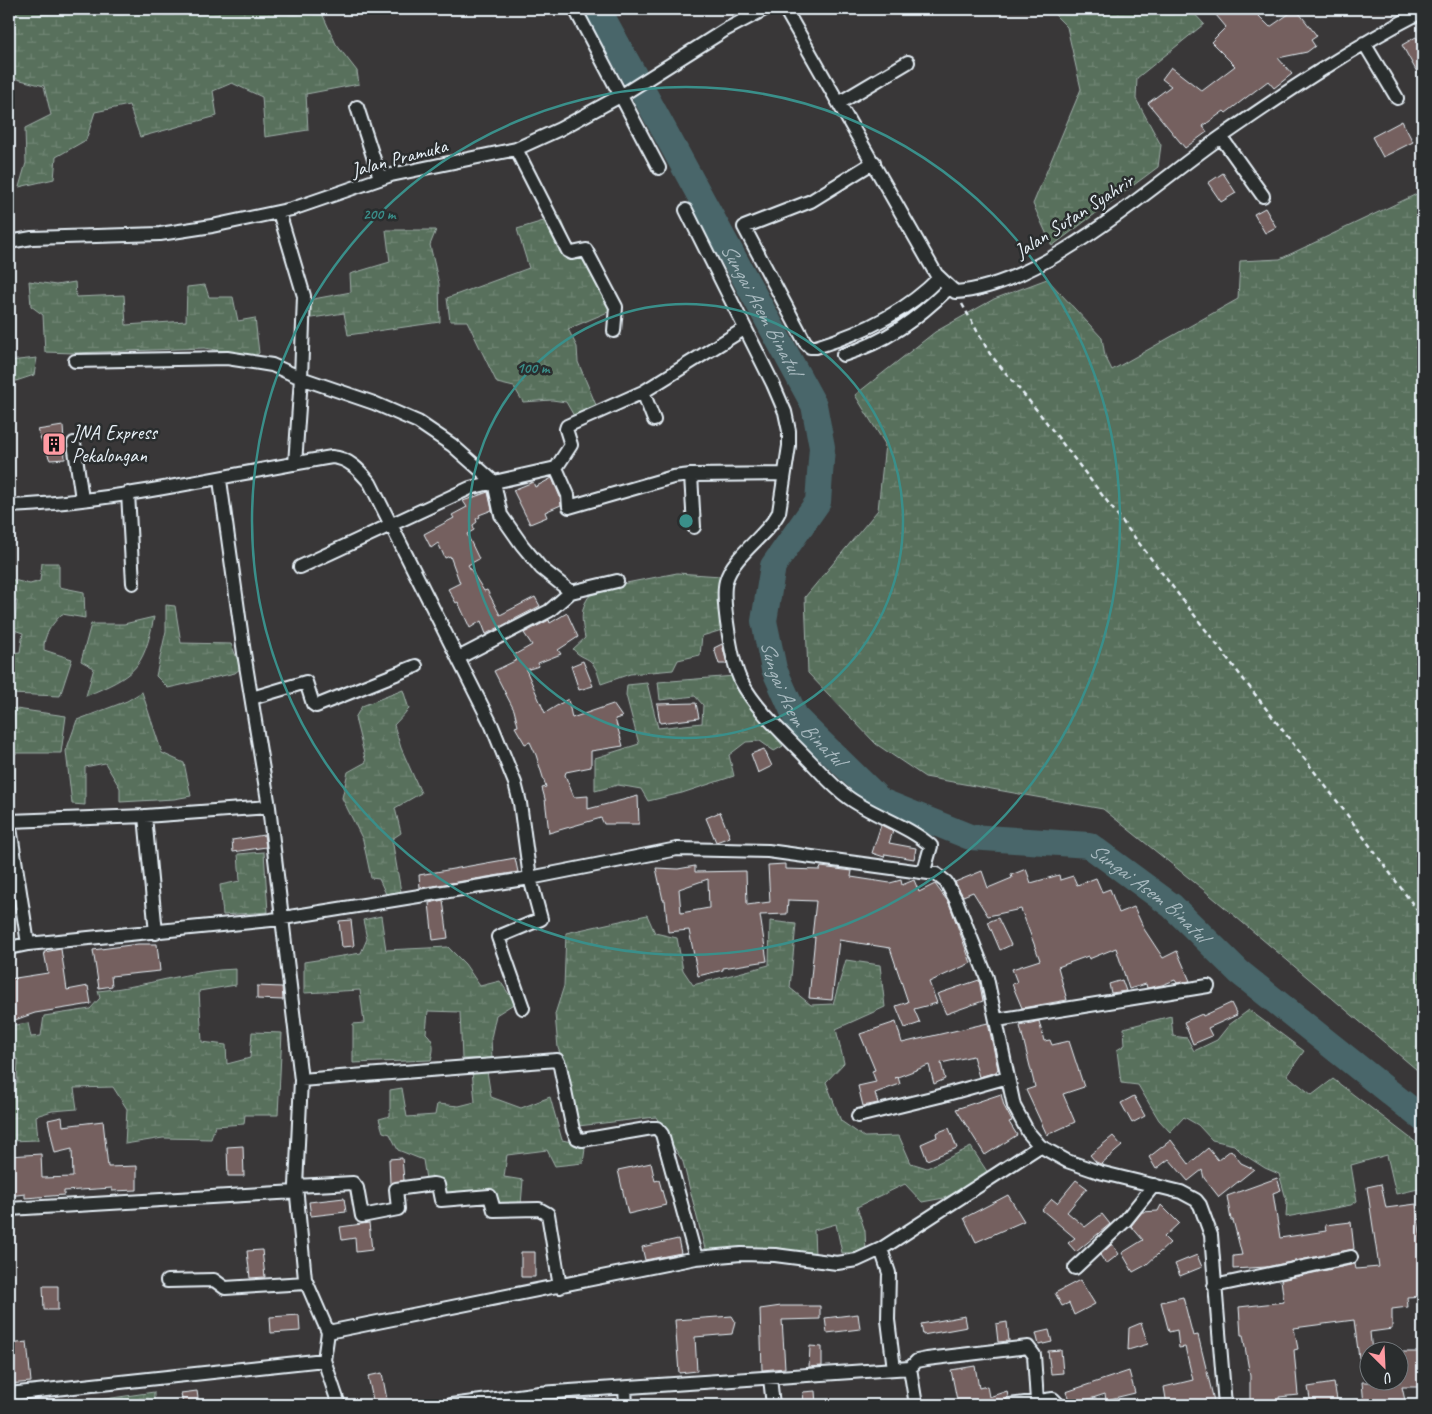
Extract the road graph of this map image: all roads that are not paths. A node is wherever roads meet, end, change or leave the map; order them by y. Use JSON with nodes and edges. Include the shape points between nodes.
{"nodes":[{"id":1,"x":575,"y":9,"type":"edge"},
{"id":2,"x":765,"y":9,"type":"edge"},
{"id":3,"x":785,"y":9,"type":"edge"},
{"id":4,"x":1423,"y":11,"type":"edge"},
{"id":5,"x":1364,"y":43,"type":"junction"},
{"id":6,"x":908,"y":62,"type":"dead end"},
{"id":7,"x":624,"y":94,"type":"junction"},
{"id":8,"x":1397,"y":98,"type":"dead end"},
{"id":9,"x":839,"y":103,"type":"junction"},
{"id":10,"x":357,"y":107,"type":"dead end"},
{"id":11,"x":1221,"y":137,"type":"junction"},
{"id":12,"x":516,"y":149,"type":"junction"},
{"id":13,"x":874,"y":162,"type":"junction"},
{"id":14,"x":659,"y":168,"type":"dead end"},
{"id":15,"x":380,"y":178,"type":"junction"},
{"id":16,"x":1263,"y":196,"type":"dead end"},
{"id":17,"x":686,"y":210,"type":"dead end"},
{"id":18,"x":279,"y":212,"type":"junction"},
{"id":19,"x":9,"y":242,"type":"edge"},
{"id":20,"x":937,"y":276,"type":"junction"},
{"id":21,"x":952,"y":290,"type":"junction"},
{"id":22,"x":744,"y":329,"type":"junction"},
{"id":23,"x":614,"y":331,"type":"dead end"},
{"id":24,"x":843,"y":355,"type":"dead end"},
{"id":25,"x":75,"y":361,"type":"dead end"},
{"id":26,"x":301,"y":379,"type":"junction"},
{"id":27,"x":643,"y":392,"type":"junction"},
{"id":28,"x":654,"y":420,"type":"dead end"},
{"id":29,"x":74,"y":444,"type":"dead end"},
{"id":30,"x":295,"y":464,"type":"junction"},
{"id":31,"x":556,"y":468,"type":"junction"},
{"id":32,"x":784,"y":474,"type":"junction"},
{"id":33,"x":691,"y":475,"type":"junction"},
{"id":34,"x":220,"y":480,"type":"junction"},
{"id":35,"x":489,"y":483,"type":"junction"},
{"id":36,"x":128,"y":493,"type":"junction"},
{"id":37,"x":82,"y":498,"type":"junction"},
{"id":38,"x":9,"y":506,"type":"edge"},
{"id":39,"x":390,"y":525,"type":"junction"},
{"id":40,"x":694,"y":527,"type":"dead end"},
{"id":41,"x":300,"y":567,"type":"dead end"},
{"id":42,"x":617,"y":581,"type":"dead end"},
{"id":43,"x":133,"y":583,"type":"dead end"},
{"id":44,"x":571,"y":592,"type":"junction"},
{"id":45,"x":458,"y":658,"type":"junction"},
{"id":46,"x":416,"y":666,"type":"dead end"},
{"id":47,"x":252,"y":698,"type":"junction"},
{"id":48,"x":270,"y":807,"type":"junction"},
{"id":49,"x":145,"y":816,"type":"junction"},
{"id":50,"x":9,"y":821,"type":"edge"},
{"id":51,"x":924,"y":871,"type":"junction"},
{"id":52,"x":530,"y":878,"type":"junction"},
{"id":53,"x":278,"y":919,"type":"junction"},
{"id":54,"x":156,"y":933,"type":"junction"},
{"id":55,"x":28,"y":944,"type":"junction"},
{"id":56,"x":9,"y":948,"type":"edge"},
{"id":57,"x":1208,"y":986,"type":"dead end"},
{"id":58,"x":523,"y":1008,"type":"dead end"},
{"id":59,"x":997,"y":1020,"type":"junction"},
{"id":60,"x":1008,"y":1077,"type":"junction"},
{"id":61,"x":301,"y":1080,"type":"junction"},
{"id":62,"x":858,"y":1116,"type":"dead end"},
{"id":63,"x":1040,"y":1146,"type":"junction"},
{"id":64,"x":1154,"y":1186,"type":"junction"},
{"id":65,"x":292,"y":1190,"type":"junction"},
{"id":66,"x":9,"y":1209,"type":"edge"},
{"id":67,"x":881,"y":1249,"type":"junction"},
{"id":68,"x":696,"y":1258,"type":"junction"},
{"id":69,"x":1352,"y":1258,"type":"dead end"},
{"id":70,"x":1075,"y":1268,"type":"dead end"},
{"id":71,"x":167,"y":1281,"type":"dead end"},
{"id":72,"x":306,"y":1283,"type":"junction"},
{"id":73,"x":1214,"y":1286,"type":"junction"},
{"id":74,"x":560,"y":1287,"type":"junction"},
{"id":75,"x":328,"y":1332,"type":"junction"},
{"id":76,"x":324,"y":1360,"type":"junction"},
{"id":77,"x":910,"y":1368,"type":"junction"},
{"id":78,"x":894,"y":1369,"type":"junction"},
{"id":79,"x":770,"y":1378,"type":"junction"},
{"id":80,"x":625,"y":1388,"type":"junction"},
{"id":81,"x":9,"y":1394,"type":"edge"},
{"id":82,"x":1037,"y":1401,"type":"junction"},
{"id":83,"x":338,"y":1405,"type":"edge"},
{"id":84,"x":451,"y":1405,"type":"edge"},
{"id":85,"x":626,"y":1405,"type":"edge"},
{"id":86,"x":773,"y":1405,"type":"edge"},
{"id":87,"x":916,"y":1405,"type":"edge"},
{"id":88,"x":1010,"y":1405,"type":"edge"},
{"id":89,"x":1059,"y":1405,"type":"edge"},
{"id":90,"x":1225,"y":1405,"type":"edge"}],
"edges":[{"from":1,"to":7,"type":"street"},
{"from":2,"to":7,"type":"street","name":"Jalan Pramuka","via":[[725,30]]},
{"from":3,"to":9,"type":"street"},
{"from":4,"to":5,"type":"street","name":"Jalan Sutan Syahrir"},
{"from":5,"to":8,"type":"street"},
{"from":5,"to":11,"type":"street","name":"Jalan Sutan Syahrir"},
{"from":6,"to":9,"type":"street"},
{"from":7,"to":12,"type":"street","name":"Jalan Pramuka"},
{"from":7,"to":14,"type":"street"},
{"from":9,"to":13,"type":"street"},
{"from":10,"to":15,"type":"street"},
{"from":11,"to":16,"type":"street"},
{"from":11,"to":21,"type":"street","name":"Jalan Sutan Syahrir","via":[[1056,254],[1000,283],[976,291]]},
{"from":12,"to":15,"type":"street","name":"Jalan Pramuka"},
{"from":12,"to":23,"type":"street","via":[[568,251],[586,250],[614,302],[617,312]]},
{"from":13,"to":20,"type":"street"},
{"from":13,"to":20,"type":"street","via":[[811,201],[744,226],[805,342],[816,347],[877,324],[909,304]]},
{"from":15,"to":18,"type":"street","name":"Jalan Pramuka"},
{"from":17,"to":22,"type":"street"},
{"from":18,"to":19,"type":"street","name":"Jalan Pramuka","via":[[160,234],[32,238]]},
{"from":18,"to":26,"type":"street","via":[[304,296]]},
{"from":20,"to":21,"type":"street"},
{"from":21,"to":24,"type":"street","via":[[894,334]]},
{"from":22,"to":27,"type":"street"},
{"from":22,"to":32,"type":"street","via":[[785,412],[789,446]]},
{"from":25,"to":26,"type":"street","via":[[227,358],[272,365]]},
{"from":26,"to":30,"type":"street"},
{"from":26,"to":35,"type":"street","via":[[374,403],[418,422],[452,445]]},
{"from":27,"to":28,"type":"street"},
{"from":27,"to":31,"type":"street","via":[[567,426],[571,445]]},
{"from":29,"to":37,"type":"street"},
{"from":30,"to":34,"type":"street"},
{"from":30,"to":39,"type":"street","via":[[332,457],[352,464],[370,483]]},
{"from":31,"to":33,"type":"street","via":[[568,495],[569,507],[636,486]]},
{"from":31,"to":35,"type":"street"},
{"from":32,"to":33,"type":"street"},
{"from":32,"to":51,"type":"street","via":[[776,520],[758,537],[726,581],[726,616],[738,674],[760,709],[831,784],[868,811],[931,846]]},
{"from":33,"to":40,"type":"street"},
{"from":34,"to":36,"type":"street"},
{"from":34,"to":47,"type":"street"},
{"from":35,"to":39,"type":"street","via":[[470,488]]},
{"from":35,"to":44,"type":"street","via":[[502,515],[522,544],[541,568]]},
{"from":36,"to":37,"type":"street"},
{"from":36,"to":43,"type":"street"},
{"from":37,"to":38,"type":"street"},
{"from":39,"to":41,"type":"street"},
{"from":39,"to":45,"type":"street"},
{"from":42,"to":44,"type":"street"},
{"from":44,"to":45,"type":"street","via":[[549,611]]},
{"from":45,"to":52,"type":"street","via":[[492,726],[515,783]]},
{"from":46,"to":47,"type":"street","via":[[316,706],[306,682]]},
{"from":47,"to":48,"type":"street"},
{"from":48,"to":49,"type":"street"},
{"from":48,"to":53,"type":"street"},
{"from":49,"to":50,"type":"street"},
{"from":49,"to":54,"type":"street"},
{"from":50,"to":55,"type":"street"},
{"from":51,"to":52,"type":"street","via":[[768,851],[677,849]]},
{"from":51,"to":59,"type":"street","via":[[940,876],[956,900],[987,978]]},
{"from":52,"to":53,"type":"street"},
{"from":52,"to":58,"type":"street","via":[[540,921],[498,937]]},
{"from":53,"to":54,"type":"street"},
{"from":53,"to":61,"type":"street"},
{"from":54,"to":55,"type":"street"},
{"from":55,"to":56,"type":"street"},
{"from":57,"to":59,"type":"street"},
{"from":59,"to":60,"type":"street"},
{"from":60,"to":62,"type":"street"},
{"from":60,"to":63,"type":"street","via":[[1020,1119]]},
{"from":61,"to":65,"type":"street"},
{"from":61,"to":68,"type":"street","via":[[557,1060],[577,1138],[582,1140],[652,1128],[657,1128],[662,1134]]},
{"from":63,"to":64,"type":"street","via":[[1067,1162]]},
{"from":63,"to":67,"type":"street"},
{"from":64,"to":70,"type":"street","via":[[1136,1210]]},
{"from":64,"to":73,"type":"street","via":[[1182,1192],[1200,1205],[1210,1235]]},
{"from":65,"to":66,"type":"street"},
{"from":65,"to":72,"type":"street"},
{"from":65,"to":74,"type":"street","via":[[353,1182],[362,1216],[398,1209],[396,1189],[433,1184],[438,1185],[440,1199],[444,1200],[490,1196],[494,1210],[539,1209],[548,1214]]},
{"from":67,"to":68,"type":"street","via":[[857,1260],[837,1263],[775,1255]]},
{"from":67,"to":78,"type":"street","via":[[889,1273],[888,1320]]},
{"from":68,"to":74,"type":"street"},
{"from":69,"to":73,"type":"street"},
{"from":71,"to":72,"type":"street","via":[[214,1280],[225,1288]]},
{"from":72,"to":75,"type":"street"},
{"from":73,"to":90,"type":"street"},
{"from":74,"to":75,"type":"street"},
{"from":75,"to":76,"type":"street"},
{"from":76,"to":81,"type":"street"},
{"from":76,"to":83,"type":"street"},
{"from":77,"to":78,"type":"street"},
{"from":77,"to":82,"type":"street","via":[[917,1361],[927,1359],[1028,1347],[1034,1355]]},
{"from":77,"to":87,"type":"street"},
{"from":78,"to":79,"type":"street"},
{"from":79,"to":80,"type":"street"},
{"from":79,"to":86,"type":"street"},
{"from":80,"to":84,"type":"street","via":[[540,1393]]},
{"from":80,"to":85,"type":"street"},
{"from":82,"to":88,"type":"street"},
{"from":82,"to":89,"type":"street","via":[[1053,1399]]}]}
